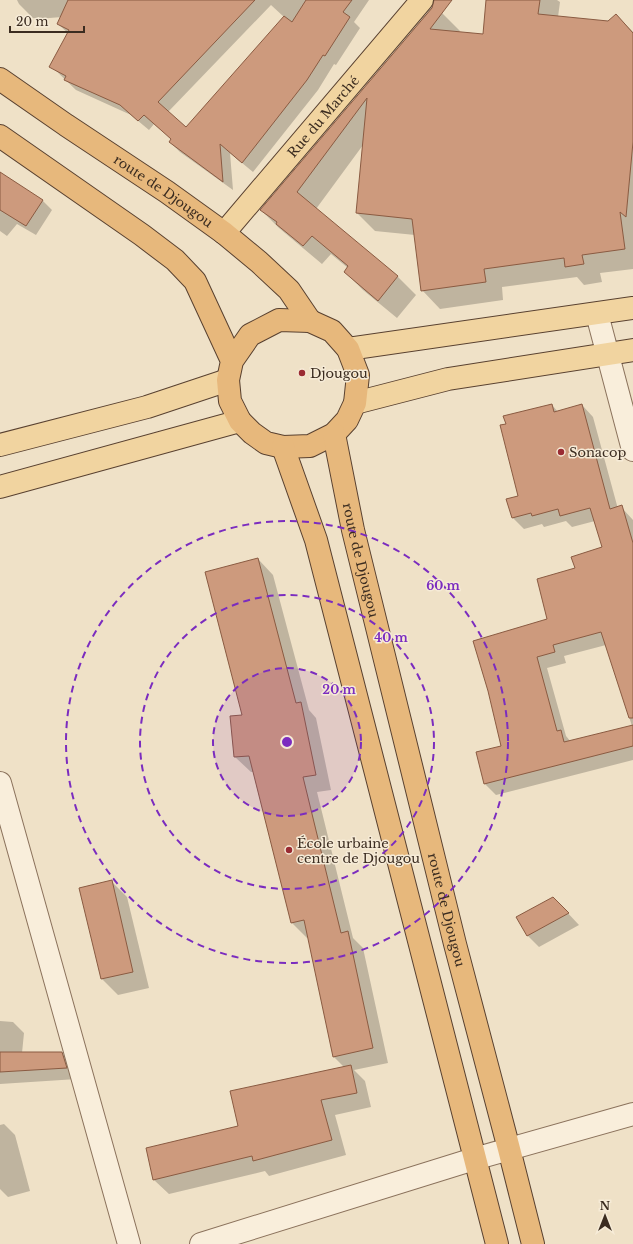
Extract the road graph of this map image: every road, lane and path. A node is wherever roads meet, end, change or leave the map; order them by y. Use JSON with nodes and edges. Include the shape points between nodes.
{"nodes":[{"id":1,"x":422,"y":0,"type":"edge"},
{"id":2,"x":0,"y":79,"type":"edge"},
{"id":3,"x":0,"y":136,"type":"edge"},
{"id":4,"x":224,"y":233,"type":"junction"},
{"id":5,"x":633,"y":308,"type":"edge"},
{"id":6,"x":597,"y":314,"type":"junction"},
{"id":7,"x":310,"y":321,"type":"junction"},
{"id":8,"x":348,"y":349,"type":"junction"},
{"id":9,"x":633,"y":350,"type":"edge"},
{"id":10,"x":608,"y":354,"type":"junction"},
{"id":11,"x":230,"y":370,"type":"junction"},
{"id":12,"x":355,"y":403,"type":"junction"},
{"id":13,"x":240,"y":421,"type":"junction"},
{"id":14,"x":334,"y":434,"type":"junction"},
{"id":15,"x":0,"y":445,"type":"edge"},
{"id":16,"x":283,"y":448,"type":"junction"},
{"id":17,"x":633,"y":450,"type":"edge"},
{"id":18,"x":0,"y":487,"type":"edge"},
{"id":19,"x":0,"y":783,"type":"edge"},
{"id":20,"x":633,"y":1114,"type":"edge"},
{"id":21,"x":509,"y":1149,"type":"junction"},
{"id":22,"x":474,"y":1159,"type":"junction"},
{"id":23,"x":129,"y":1244,"type":"edge"},
{"id":24,"x":201,"y":1244,"type":"edge"},
{"id":25,"x":497,"y":1244,"type":"edge"},
{"id":26,"x":532,"y":1244,"type":"edge"}],
"edges":[{"from":1,"to":4,"type":"main road","name":"Rue du Marché"},
{"from":2,"to":4,"type":"highway","name":"route de Djougou"},
{"from":3,"to":11,"type":"highway","via":[[176,260],[195,281]]},
{"from":4,"to":7,"type":"highway","name":"route de Djougou","via":[[260,262],[288,290]]},
{"from":5,"to":6,"type":"main road"},
{"from":6,"to":8,"type":"main road"},
{"from":6,"to":10,"type":"street"},
{"from":7,"to":8,"type":"highway","via":[[332,332]]},
{"from":7,"to":11,"type":"highway","via":[[279,320],[250,335]]},
{"from":8,"to":12,"type":"highway","via":[[358,375]]},
{"from":9,"to":10,"type":"main road"},
{"from":10,"to":12,"type":"main road","via":[[448,379]]},
{"from":10,"to":17,"type":"street"},
{"from":11,"to":13,"type":"highway","via":[[230,401]]},
{"from":11,"to":15,"type":"main road","via":[[147,407]]},
{"from":12,"to":14,"type":"highway","via":[[347,420]]},
{"from":13,"to":16,"type":"highway","via":[[266,443]]},
{"from":13,"to":18,"type":"main road"},
{"from":14,"to":16,"type":"highway","via":[[310,446]]},
{"from":14,"to":21,"type":"highway","name":"route de Djougou","via":[[353,530],[455,944]]},
{"from":16,"to":22,"type":"highway","via":[[316,540]]},
{"from":19,"to":23,"type":"street"},
{"from":20,"to":21,"type":"street"},
{"from":21,"to":22,"type":"street"},
{"from":21,"to":26,"type":"highway","name":"route de Djougou"},
{"from":22,"to":24,"type":"street"},
{"from":22,"to":25,"type":"highway"}]}
